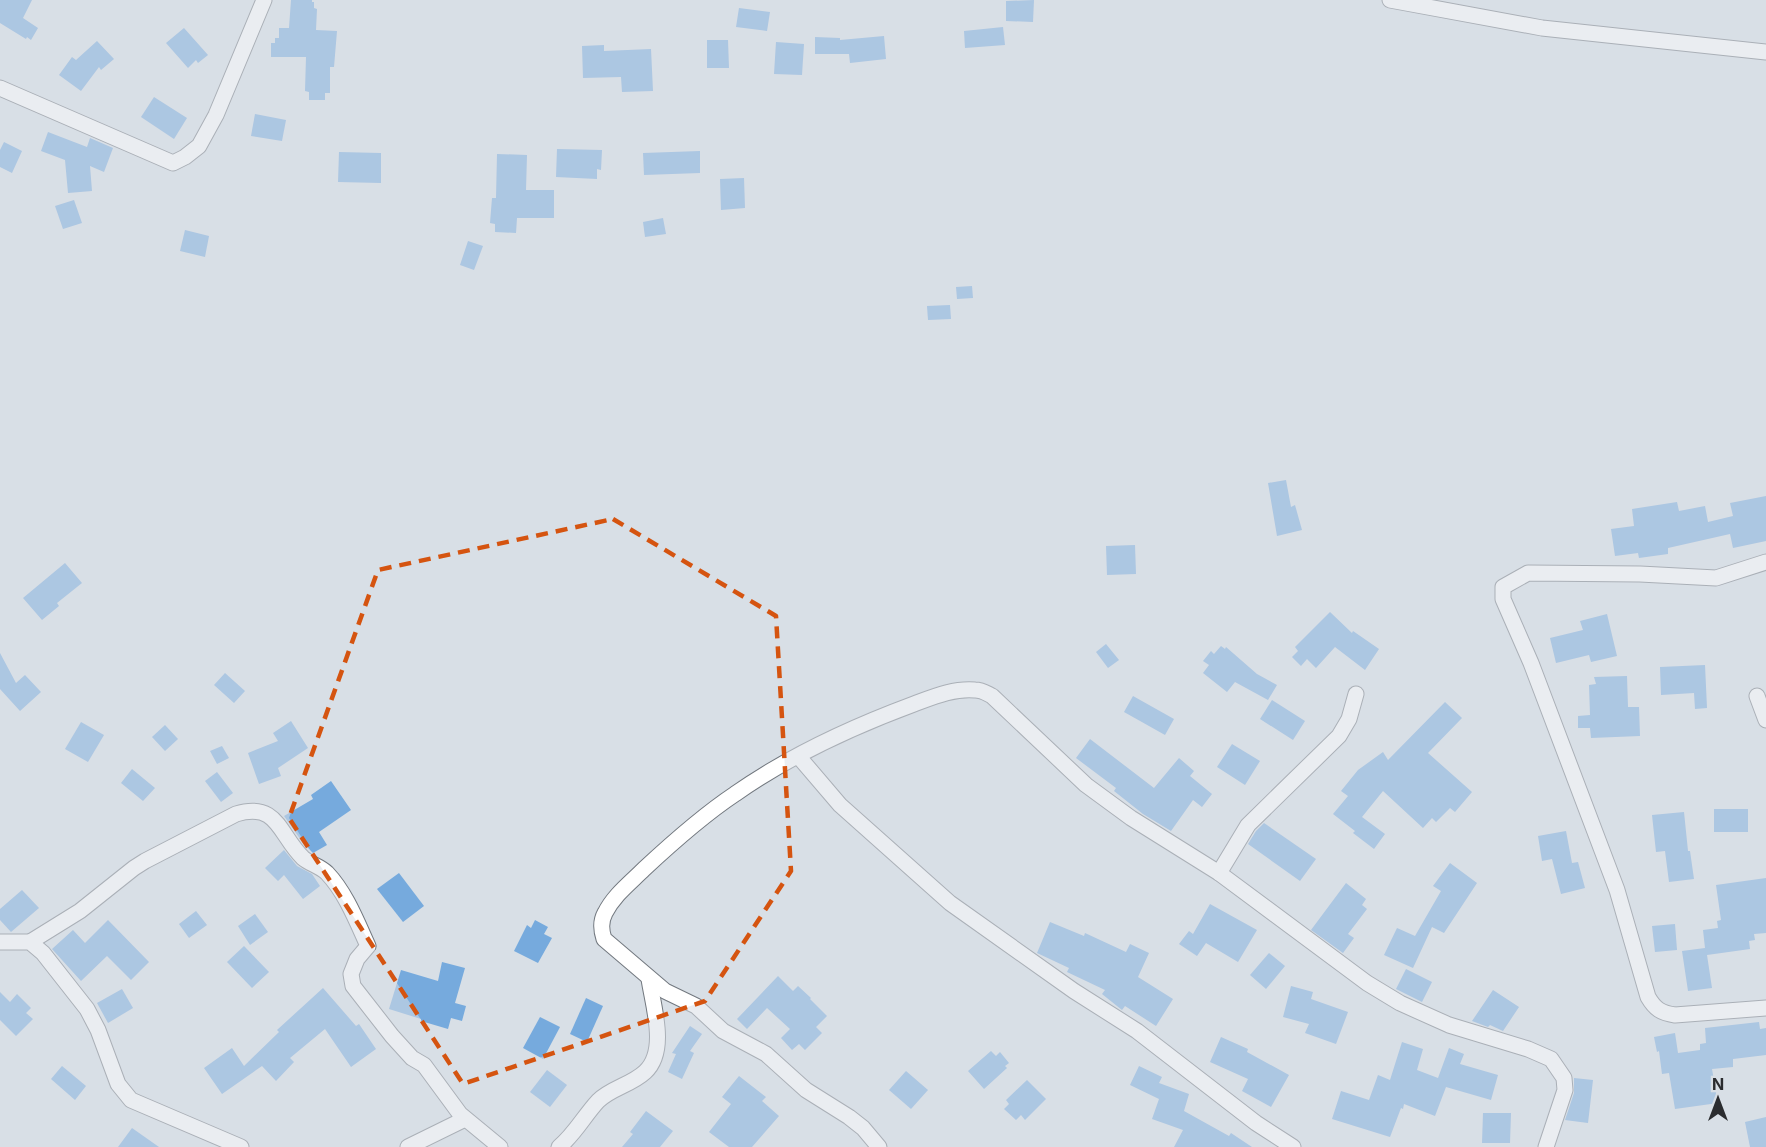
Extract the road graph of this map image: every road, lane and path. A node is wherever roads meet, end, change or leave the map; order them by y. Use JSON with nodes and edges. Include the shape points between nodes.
{"nodes":[{"id":1,"x":264,"y":0,"type":"edge"},
{"id":2,"x":1390,"y":0,"type":"edge"},
{"id":3,"x":1766,"y":52,"type":"edge"},
{"id":4,"x":0,"y":88,"type":"edge"},
{"id":5,"x":1766,"y":562,"type":"edge"},
{"id":6,"x":1356,"y":694,"type":"dead end"},
{"id":7,"x":1757,"y":696,"type":"dead end"},
{"id":8,"x":1766,"y":720,"type":"edge"},
{"id":9,"x":799,"y":757,"type":"junction"},
{"id":10,"x":1218,"y":873,"type":"junction"},
{"id":11,"x":0,"y":942,"type":"edge"},
{"id":12,"x":30,"y":942,"type":"junction"},
{"id":13,"x":649,"y":979,"type":"junction"},
{"id":14,"x":1766,"y":1008,"type":"edge"},
{"id":15,"x":465,"y":1119,"type":"junction"},
{"id":16,"x":241,"y":1147,"type":"edge"},
{"id":17,"x":408,"y":1147,"type":"edge"},
{"id":18,"x":500,"y":1147,"type":"edge"},
{"id":19,"x":559,"y":1147,"type":"edge"},
{"id":20,"x":879,"y":1147,"type":"edge"},
{"id":21,"x":1293,"y":1147,"type":"edge"},
{"id":22,"x":1546,"y":1147,"type":"edge"}],
"edges":[{"from":1,"to":4,"type":"street","via":[[199,146],[172,163]]},
{"from":2,"to":3,"type":"street","via":[[1542,28]]},
{"from":5,"to":14,"type":"street","via":[[1716,578],[1528,573],[1503,587],[1503,599],[1617,890],[1654,1007],[1675,1015]]},
{"from":6,"to":10,"type":"street","via":[[1339,736],[1248,825]]},
{"from":7,"to":8,"type":"street"},
{"from":9,"to":10,"type":"street","via":[[844,732],[943,693],[984,692],[1086,785]]},
{"from":9,"to":13,"type":"street","via":[[735,793],[689,827],[618,893],[604,914],[601,932]]},
{"from":9,"to":21,"type":"street","via":[[840,805],[950,903],[1074,992],[1137,1031]]},
{"from":10,"to":22,"type":"street","via":[[1400,1003],[1449,1025],[1551,1059],[1564,1078],[1565,1090]]},
{"from":11,"to":12,"type":"street"},
{"from":12,"to":15,"type":"street","via":[[80,911],[145,861],[236,814],[268,814],[304,858],[326,872],[347,902],[368,946],[351,974],[353,986],[392,1036],[424,1065]]},
{"from":12,"to":16,"type":"street","via":[[87,1009],[118,1084],[131,1100]]},
{"from":13,"to":19,"type":"street","via":[[658,1038],[655,1058],[645,1072],[598,1101]]},
{"from":13,"to":20,"type":"street","via":[[696,1006],[723,1031],[766,1054],[806,1090],[856,1122]]},
{"from":15,"to":17,"type":"street"},
{"from":15,"to":18,"type":"street"}]}
